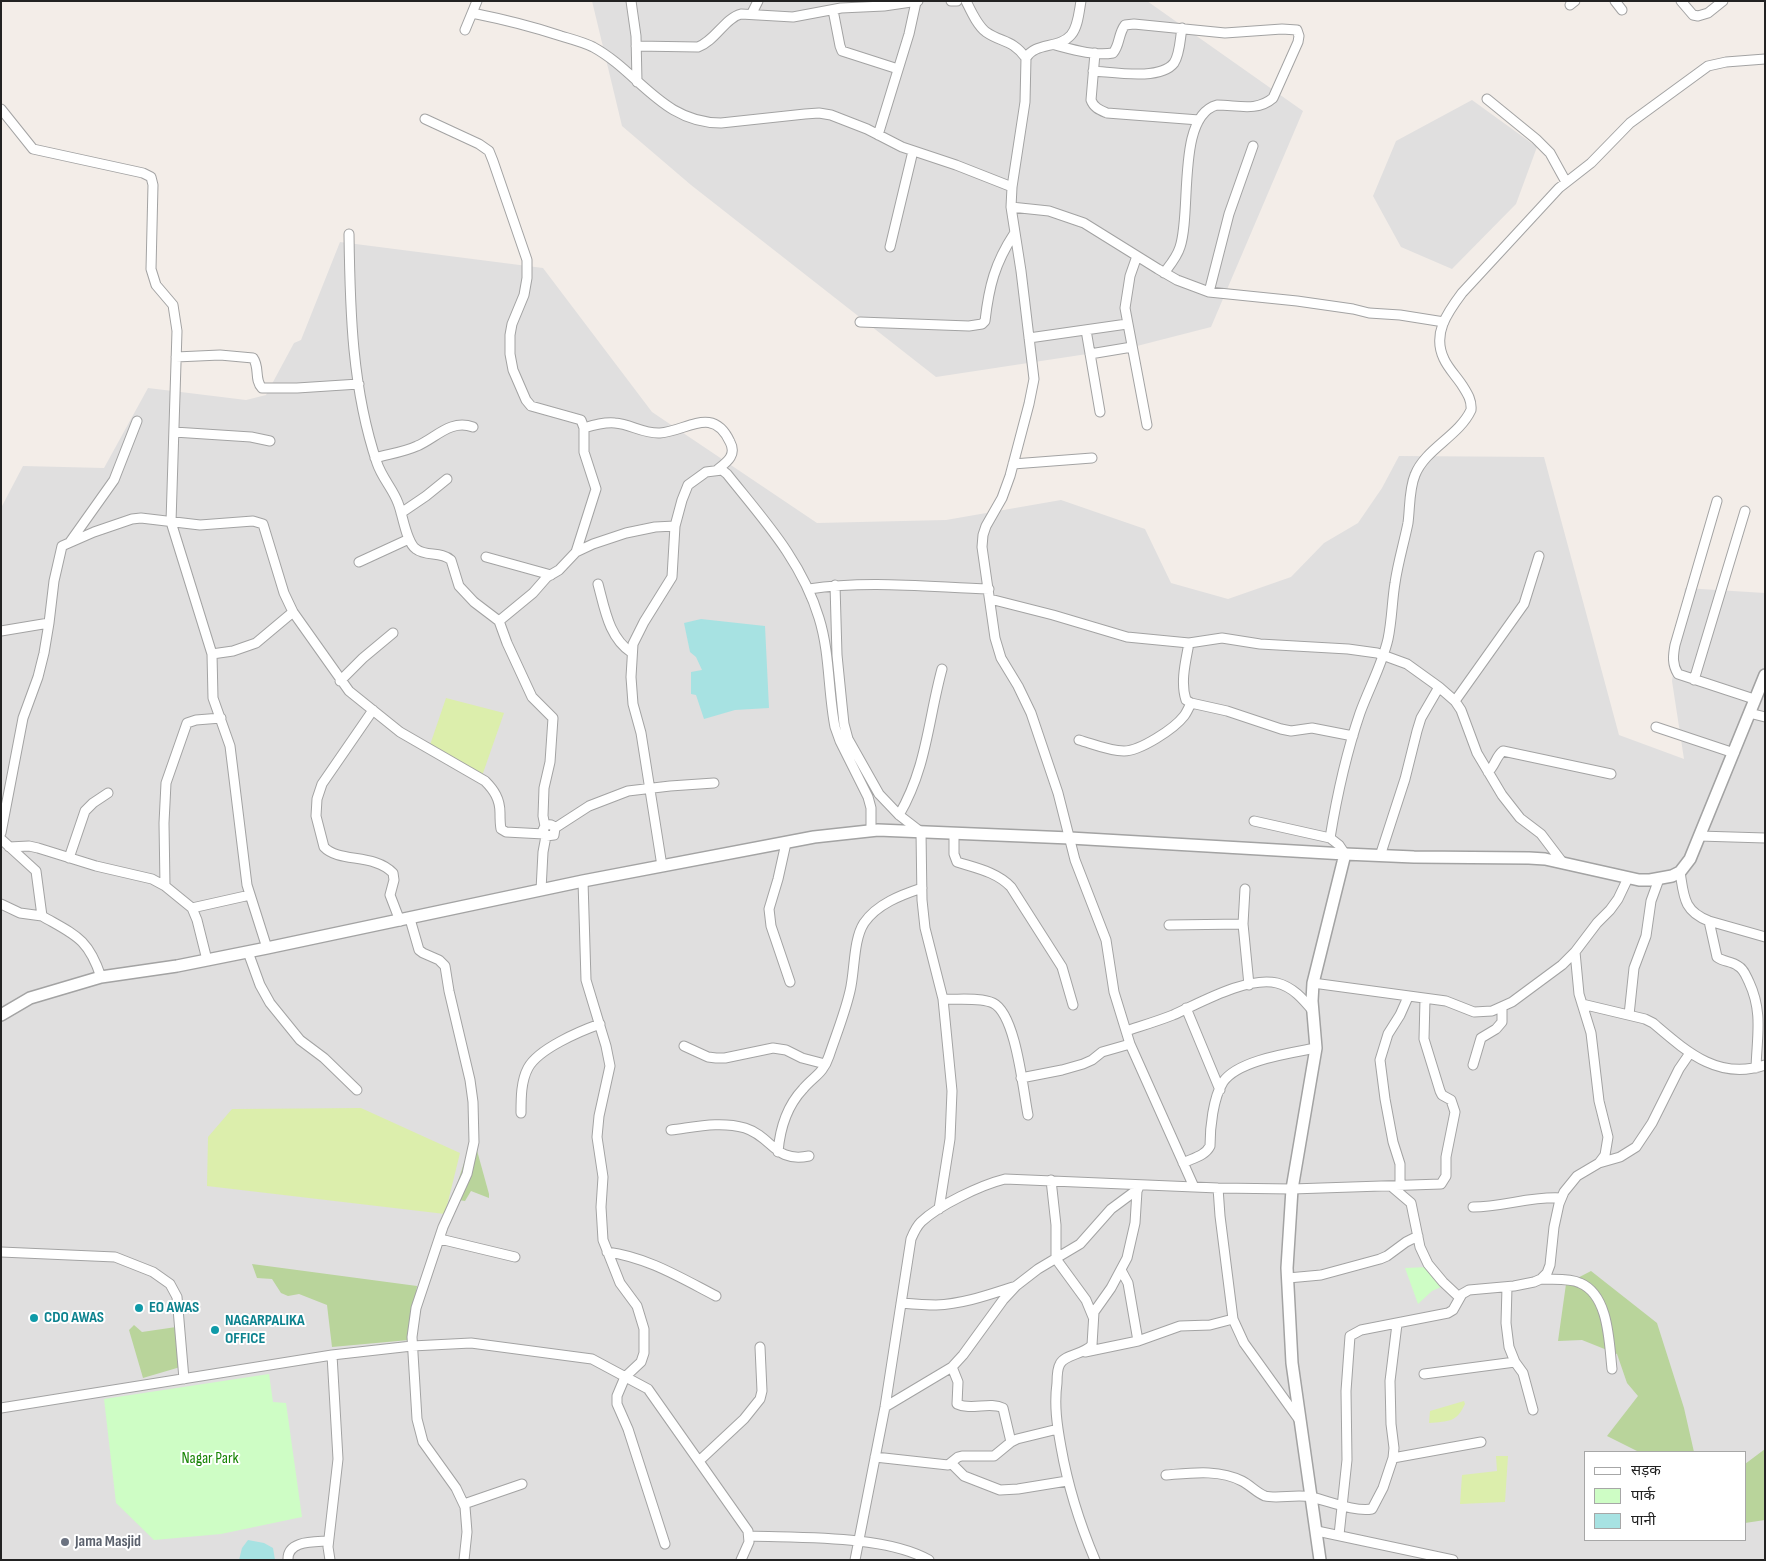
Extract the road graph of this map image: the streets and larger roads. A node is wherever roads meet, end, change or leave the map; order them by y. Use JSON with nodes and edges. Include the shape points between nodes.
{"nodes":[{"id":1,"x":477,"y":1,"type":"edge"},
{"id":2,"x":631,"y":1,"type":"edge"},
{"id":3,"x":758,"y":1,"type":"edge"},
{"id":4,"x":917,"y":1,"type":"edge"},
{"id":5,"x":951,"y":1,"type":"edge"},
{"id":6,"x":957,"y":1,"type":"edge"},
{"id":7,"x":966,"y":1,"type":"edge"},
{"id":8,"x":1081,"y":1,"type":"edge"},
{"id":9,"x":1615,"y":1,"type":"edge"},
{"id":10,"x":1681,"y":1,"type":"edge"},
{"id":11,"x":1723,"y":1,"type":"edge"},
{"id":12,"x":833,"y":10,"type":"junction"},
{"id":13,"x":1622,"y":10,"type":"dead end"},
{"id":14,"x":472,"y":13,"type":"junction"},
{"id":15,"x":752,"y":14,"type":"junction"},
{"id":16,"x":1182,"y":28,"type":"junction"},
{"id":17,"x":465,"y":30,"type":"dead end"},
{"id":18,"x":1055,"y":45,"type":"junction"},
{"id":19,"x":636,"y":46,"type":"junction"},
{"id":20,"x":1095,"y":53,"type":"junction"},
{"id":21,"x":1026,"y":58,"type":"junction"},
{"id":22,"x":1765,"y":59,"type":"edge"},
{"id":23,"x":898,"y":70,"type":"junction"},
{"id":24,"x":1093,"y":71,"type":"junction"},
{"id":25,"x":637,"y":82,"type":"junction"},
{"id":26,"x":1487,"y":99,"type":"dead end"},
{"id":27,"x":1,"y":109,"type":"edge"},
{"id":28,"x":426,"y":119,"type":"dead end"},
{"id":29,"x":1199,"y":120,"type":"junction"},
{"id":30,"x":878,"y":135,"type":"junction"},
{"id":31,"x":1253,"y":146,"type":"dead end"},
{"id":32,"x":913,"y":151,"type":"junction"},
{"id":33,"x":1566,"y":182,"type":"junction"},
{"id":34,"x":1012,"y":187,"type":"junction"},
{"id":35,"x":1011,"y":207,"type":"junction"},
{"id":36,"x":349,"y":234,"type":"dead end"},
{"id":37,"x":1014,"y":234,"type":"junction"},
{"id":38,"x":890,"y":247,"type":"dead end"},
{"id":39,"x":1137,"y":256,"type":"junction"},
{"id":40,"x":1164,"y":273,"type":"junction"},
{"id":41,"x":1208,"y":292,"type":"junction"},
{"id":42,"x":860,"y":322,"type":"dead end"},
{"id":43,"x":1444,"y":322,"type":"junction"},
{"id":44,"x":1127,"y":324,"type":"junction"},
{"id":45,"x":1086,"y":330,"type":"junction"},
{"id":46,"x":1029,"y":338,"type":"junction"},
{"id":47,"x":1132,"y":347,"type":"junction"},
{"id":48,"x":1090,"y":354,"type":"junction"},
{"id":49,"x":176,"y":357,"type":"junction"},
{"id":50,"x":358,"y":384,"type":"junction"},
{"id":51,"x":1100,"y":412,"type":"dead end"},
{"id":52,"x":137,"y":420,"type":"dead end"},
{"id":53,"x":1147,"y":424,"type":"dead end"},
{"id":54,"x":473,"y":426,"type":"dead end"},
{"id":55,"x":584,"y":428,"type":"junction"},
{"id":56,"x":174,"y":432,"type":"junction"},
{"id":57,"x":270,"y":441,"type":"dead end"},
{"id":58,"x":375,"y":458,"type":"junction"},
{"id":59,"x":1092,"y":458,"type":"dead end"},
{"id":60,"x":1014,"y":460,"type":"junction"},
{"id":61,"x":717,"y":470,"type":"junction"},
{"id":62,"x":446,"y":479,"type":"dead end"},
{"id":63,"x":1717,"y":501,"type":"dead end"},
{"id":64,"x":1745,"y":511,"type":"dead end"},
{"id":65,"x":401,"y":513,"type":"junction"},
{"id":66,"x":171,"y":522,"type":"junction"},
{"id":67,"x":675,"y":526,"type":"junction"},
{"id":68,"x":409,"y":539,"type":"junction"},
{"id":69,"x":70,"y":542,"type":"junction"},
{"id":70,"x":576,"y":552,"type":"junction"},
{"id":71,"x":1539,"y":556,"type":"dead end"},
{"id":72,"x":486,"y":557,"type":"dead end"},
{"id":73,"x":359,"y":562,"type":"dead end"},
{"id":74,"x":551,"y":575,"type":"junction"},
{"id":75,"x":598,"y":584,"type":"dead end"},
{"id":76,"x":831,"y":585,"type":"junction"},
{"id":77,"x":810,"y":588,"type":"junction"},
{"id":78,"x":989,"y":589,"type":"junction"},
{"id":79,"x":990,"y":599,"type":"junction"},
{"id":80,"x":293,"y":612,"type":"junction"},
{"id":81,"x":499,"y":621,"type":"junction"},
{"id":82,"x":49,"y":623,"type":"junction"},
{"id":83,"x":1,"y":631,"type":"edge"},
{"id":84,"x":393,"y":633,"type":"dead end"},
{"id":85,"x":1188,"y":642,"type":"junction"},
{"id":86,"x":632,"y":653,"type":"junction"},
{"id":87,"x":212,"y":654,"type":"junction"},
{"id":88,"x":1384,"y":655,"type":"junction"},
{"id":89,"x":942,"y":669,"type":"dead end"},
{"id":90,"x":1765,"y":676,"type":"edge"},
{"id":91,"x":340,"y":680,"type":"junction"},
{"id":92,"x":1694,"y":680,"type":"junction"},
{"id":93,"x":1439,"y":687,"type":"junction"},
{"id":94,"x":1754,"y":699,"type":"junction"},
{"id":95,"x":1455,"y":702,"type":"junction"},
{"id":96,"x":1191,"y":703,"type":"junction"},
{"id":97,"x":373,"y":710,"type":"junction"},
{"id":98,"x":1749,"y":713,"type":"junction"},
{"id":99,"x":1765,"y":717,"type":"edge"},
{"id":100,"x":220,"y":718,"type":"junction"},
{"id":101,"x":1656,"y":727,"type":"dead end"},
{"id":102,"x":1353,"y":736,"type":"junction"},
{"id":103,"x":1079,"y":740,"type":"dead end"},
{"id":104,"x":1734,"y":753,"type":"junction"},
{"id":105,"x":1488,"y":772,"type":"junction"},
{"id":106,"x":1611,"y":774,"type":"dead end"},
{"id":107,"x":714,"y":783,"type":"dead end"},
{"id":108,"x":650,"y":788,"type":"junction"},
{"id":109,"x":108,"y":793,"type":"dead end"},
{"id":110,"x":899,"y":816,"type":"junction"},
{"id":111,"x":1254,"y":821,"type":"dead end"},
{"id":112,"x":871,"y":830,"type":"junction"},
{"id":113,"x":545,"y":832,"type":"junction"},
{"id":114,"x":921,"y":832,"type":"junction"},
{"id":115,"x":1,"y":833,"type":"edge"},
{"id":116,"x":954,"y":834,"type":"junction"},
{"id":117,"x":1699,"y":836,"type":"junction"},
{"id":118,"x":1070,"y":838,"type":"junction"},
{"id":119,"x":1330,"y":838,"type":"junction"},
{"id":120,"x":1765,"y":838,"type":"edge"},
{"id":121,"x":1,"y":839,"type":"edge"},
{"id":122,"x":786,"y":843,"type":"junction"},
{"id":123,"x":9,"y":847,"type":"junction"},
{"id":124,"x":1345,"y":854,"type":"junction"},
{"id":125,"x":1380,"y":856,"type":"junction"},
{"id":126,"x":69,"y":858,"type":"junction"},
{"id":127,"x":1563,"y":863,"type":"junction"},
{"id":128,"x":662,"y":866,"type":"junction"},
{"id":129,"x":1680,"y":872,"type":"junction"},
{"id":130,"x":1628,"y":878,"type":"junction"},
{"id":131,"x":1659,"y":879,"type":"junction"},
{"id":132,"x":583,"y":881,"type":"junction"},
{"id":133,"x":165,"y":886,"type":"junction"},
{"id":134,"x":922,"y":888,"type":"junction"},
{"id":135,"x":1244,"y":888,"type":"dead end"},
{"id":136,"x":541,"y":890,"type":"junction"},
{"id":137,"x":250,"y":895,"type":"junction"},
{"id":138,"x":1,"y":904,"type":"edge"},
{"id":139,"x":192,"y":908,"type":"junction"},
{"id":140,"x":42,"y":916,"type":"junction"},
{"id":141,"x":405,"y":919,"type":"junction"},
{"id":142,"x":1709,"y":921,"type":"junction"},
{"id":143,"x":1243,"y":924,"type":"junction"},
{"id":144,"x":1169,"y":925,"type":"dead end"},
{"id":145,"x":1765,"y":937,"type":"edge"},
{"id":146,"x":268,"y":948,"type":"junction"},
{"id":147,"x":248,"y":952,"type":"junction"},
{"id":148,"x":1575,"y":952,"type":"junction"},
{"id":149,"x":208,"y":960,"type":"junction"},
{"id":150,"x":101,"y":977,"type":"junction"},
{"id":151,"x":790,"y":982,"type":"dead end"},
{"id":152,"x":1313,"y":982,"type":"junction"},
{"id":153,"x":1249,"y":985,"type":"junction"},
{"id":154,"x":1408,"y":997,"type":"junction"},
{"id":155,"x":943,"y":999,"type":"junction"},
{"id":156,"x":1425,"y":999,"type":"junction"},
{"id":157,"x":1582,"y":1004,"type":"junction"},
{"id":158,"x":1073,"y":1005,"type":"dead end"},
{"id":159,"x":1186,"y":1008,"type":"junction"},
{"id":160,"x":1502,"y":1008,"type":"junction"},
{"id":161,"x":1313,"y":1011,"type":"junction"},
{"id":162,"x":1629,"y":1015,"type":"junction"},
{"id":163,"x":1,"y":1016,"type":"edge"},
{"id":164,"x":600,"y":1024,"type":"junction"},
{"id":165,"x":1126,"y":1032,"type":"junction"},
{"id":166,"x":1130,"y":1044,"type":"junction"},
{"id":167,"x":684,"y":1046,"type":"dead end"},
{"id":168,"x":1316,"y":1048,"type":"junction"},
{"id":169,"x":1690,"y":1052,"type":"junction"},
{"id":170,"x":825,"y":1064,"type":"junction"},
{"id":171,"x":1473,"y":1065,"type":"dead end"},
{"id":172,"x":1760,"y":1066,"type":"edge"},
{"id":173,"x":1021,"y":1078,"type":"junction"},
{"id":174,"x":357,"y":1090,"type":"dead end"},
{"id":175,"x":1220,"y":1090,"type":"junction"},
{"id":176,"x":521,"y":1113,"type":"dead end"},
{"id":177,"x":1028,"y":1115,"type":"dead end"},
{"id":178,"x":671,"y":1130,"type":"dead end"},
{"id":179,"x":778,"y":1152,"type":"junction"},
{"id":180,"x":809,"y":1156,"type":"dead end"},
{"id":181,"x":1183,"y":1162,"type":"junction"},
{"id":182,"x":1599,"y":1163,"type":"junction"},
{"id":183,"x":1051,"y":1180,"type":"junction"},
{"id":184,"x":1395,"y":1185,"type":"junction"},
{"id":185,"x":1194,"y":1187,"type":"junction"},
{"id":186,"x":1139,"y":1188,"type":"junction"},
{"id":187,"x":1218,"y":1188,"type":"junction"},
{"id":188,"x":1292,"y":1189,"type":"junction"},
{"id":189,"x":1561,"y":1198,"type":"junction"},
{"id":190,"x":1473,"y":1207,"type":"dead end"},
{"id":191,"x":938,"y":1209,"type":"junction"},
{"id":192,"x":1418,"y":1236,"type":"junction"},
{"id":193,"x":440,"y":1239,"type":"junction"},
{"id":194,"x":1,"y":1252,"type":"edge"},
{"id":195,"x":607,"y":1252,"type":"junction"},
{"id":196,"x":515,"y":1256,"type":"dead end"},
{"id":197,"x":1056,"y":1259,"type":"junction"},
{"id":198,"x":1121,"y":1270,"type":"junction"},
{"id":199,"x":1288,"y":1278,"type":"junction"},
{"id":200,"x":1541,"y":1279,"type":"junction"},
{"id":201,"x":1016,"y":1286,"type":"junction"},
{"id":202,"x":1507,"y":1287,"type":"junction"},
{"id":203,"x":716,"y":1296,"type":"dead end"},
{"id":204,"x":1459,"y":1297,"type":"junction"},
{"id":205,"x":901,"y":1303,"type":"junction"},
{"id":206,"x":1093,"y":1317,"type":"junction"},
{"id":207,"x":1233,"y":1319,"type":"junction"},
{"id":208,"x":1398,"y":1324,"type":"junction"},
{"id":209,"x":1138,"y":1341,"type":"junction"},
{"id":210,"x":412,"y":1346,"type":"junction"},
{"id":211,"x":760,"y":1347,"type":"dead end"},
{"id":212,"x":1083,"y":1353,"type":"junction"},
{"id":213,"x":332,"y":1354,"type":"junction"},
{"id":214,"x":1515,"y":1362,"type":"junction"},
{"id":215,"x":952,"y":1367,"type":"junction"},
{"id":216,"x":1612,"y":1369,"type":"dead end"},
{"id":217,"x":1424,"y":1374,"type":"dead end"},
{"id":218,"x":625,"y":1376,"type":"junction"},
{"id":219,"x":184,"y":1379,"type":"junction"},
{"id":220,"x":885,"y":1407,"type":"junction"},
{"id":221,"x":1,"y":1408,"type":"edge"},
{"id":222,"x":1533,"y":1410,"type":"dead end"},
{"id":223,"x":1301,"y":1423,"type":"junction"},
{"id":224,"x":1058,"y":1429,"type":"junction"},
{"id":225,"x":1011,"y":1442,"type":"junction"},
{"id":226,"x":1481,"y":1442,"type":"dead end"},
{"id":227,"x":875,"y":1457,"type":"junction"},
{"id":228,"x":1393,"y":1458,"type":"junction"},
{"id":229,"x":699,"y":1461,"type":"junction"},
{"id":230,"x":951,"y":1464,"type":"junction"},
{"id":231,"x":1166,"y":1475,"type":"dead end"},
{"id":232,"x":1067,"y":1481,"type":"junction"},
{"id":233,"x":522,"y":1484,"type":"dead end"},
{"id":234,"x":1311,"y":1497,"type":"junction"},
{"id":235,"x":464,"y":1504,"type":"junction"},
{"id":236,"x":1342,"y":1506,"type":"junction"},
{"id":237,"x":1316,"y":1531,"type":"junction"},
{"id":238,"x":1339,"y":1535,"type":"junction"},
{"id":239,"x":750,"y":1536,"type":"junction"},
{"id":240,"x":328,"y":1541,"type":"junction"},
{"id":241,"x":858,"y":1541,"type":"junction"},
{"id":242,"x":665,"y":1544,"type":"dead end"},
{"id":243,"x":288,"y":1560,"type":"edge"},
{"id":244,"x":330,"y":1560,"type":"edge"},
{"id":245,"x":464,"y":1560,"type":"edge"},
{"id":246,"x":741,"y":1560,"type":"edge"},
{"id":247,"x":855,"y":1560,"type":"edge"},
{"id":248,"x":929,"y":1560,"type":"edge"},
{"id":249,"x":1095,"y":1560,"type":"edge"},
{"id":250,"x":1320,"y":1560,"type":"edge"},
{"id":251,"x":1453,"y":1560,"type":"edge"}],
"edges":[{"from":1,"to":14,"type":"street"},
{"from":2,"to":19,"type":"street"},
{"from":3,"to":15,"type":"street"},
{"from":4,"to":12,"type":"street"},
{"from":4,"to":23,"type":"street"},
{"from":5,"to":6,"type":"street"},
{"from":7,"to":21,"type":"street","via":[[987,33],[1014,44]]},
{"from":8,"to":18,"type":"street","via":[[1072,35]]},
{"from":9,"to":13,"type":"street"},
{"from":10,"to":11,"type":"street","via":[[1698,16],[1708,13]]},
{"from":12,"to":15,"type":"street","via":[[793,17]]},
{"from":12,"to":23,"type":"street","via":[[842,51]]},
{"from":14,"to":17,"type":"street"},
{"from":14,"to":25,"type":"street","via":[[526,25],[592,47]]},
{"from":15,"to":19,"type":"street","via":[[737,15],[698,47]]},
{"from":16,"to":20,"type":"street","via":[[1125,25],[1113,53]]},
{"from":16,"to":24,"type":"street","via":[[1178,54],[1168,68],[1147,74]]},
{"from":16,"to":29,"type":"street","via":[[1225,32],[1292,29],[1297,30],[1299,36],[1273,98],[1267,104],[1217,104],[1205,111]]},
{"from":18,"to":20,"type":"street"},
{"from":18,"to":21,"type":"street","via":[[1035,49]]},
{"from":19,"to":25,"type":"street"},
{"from":20,"to":24,"type":"street"},
{"from":21,"to":34,"type":"street","via":[[1025,102]]},
{"from":22,"to":33,"type":"street","via":[[1715,63],[1698,72],[1630,123],[1591,163]]},
{"from":23,"to":30,"type":"street"},
{"from":24,"to":29,"type":"street","via":[[1091,100],[1098,109],[1108,113]]},
{"from":25,"to":30,"type":"street","via":[[671,109],[693,120],[708,123],[819,113],[848,120]]},
{"from":26,"to":33,"type":"street","via":[[1550,153]]},
{"from":27,"to":49,"type":"street","via":[[33,149],[151,177],[151,269],[156,285],[173,305]]},
{"from":28,"to":55,"type":"street","via":[[489,151],[527,260],[524,295],[510,335],[513,370],[531,406],[581,420]]},
{"from":29,"to":40,"type":"street","via":[[1189,148],[1186,215],[1180,247]]},
{"from":30,"to":32,"type":"street"},
{"from":31,"to":41,"type":"street","via":[[1229,214]]},
{"from":32,"to":34,"type":"street"},
{"from":32,"to":38,"type":"street"},
{"from":33,"to":43,"type":"street","via":[[1462,293]]},
{"from":34,"to":35,"type":"street"},
{"from":35,"to":37,"type":"street"},
{"from":35,"to":39,"type":"street","via":[[1049,211],[1072,218]]},
{"from":36,"to":50,"type":"street","via":[[353,345]]},
{"from":37,"to":42,"type":"street","via":[[991,279],[982,324]]},
{"from":37,"to":46,"type":"street"},
{"from":39,"to":40,"type":"street"},
{"from":39,"to":44,"type":"street","via":[[1126,294]]},
{"from":40,"to":41,"type":"street"},
{"from":41,"to":43,"type":"street"},
{"from":43,"to":88,"type":"street","via":[[1438,342],[1440,349],[1467,394],[1471,410],[1449,437],[1424,459],[1413,479]]},
{"from":44,"to":45,"type":"street"},
{"from":44,"to":47,"type":"street"},
{"from":45,"to":46,"type":"street"},
{"from":45,"to":48,"type":"street"},
{"from":46,"to":60,"type":"street","via":[[1034,379]]},
{"from":47,"to":48,"type":"street"},
{"from":47,"to":53,"type":"street"},
{"from":48,"to":51,"type":"street"},
{"from":49,"to":50,"type":"street","via":[[220,355],[253,358],[262,388]]},
{"from":49,"to":56,"type":"street"},
{"from":50,"to":58,"type":"street"},
{"from":52,"to":69,"type":"street","via":[[114,480]]},
{"from":54,"to":58,"type":"street","via":[[448,428],[419,446]]},
{"from":55,"to":61,"type":"street","via":[[615,423],[660,433],[699,422],[712,422],[725,433],[733,449],[728,461]]},
{"from":55,"to":70,"type":"street","via":[[584,452],[596,489]]},
{"from":56,"to":57,"type":"street"},
{"from":56,"to":66,"type":"street"},
{"from":58,"to":65,"type":"street"},
{"from":59,"to":60,"type":"street"},
{"from":60,"to":78,"type":"street","via":[[1004,493],[983,535]]},
{"from":61,"to":67,"type":"street","via":[[706,472],[688,485]]},
{"from":61,"to":77,"type":"street","via":[[728,474],[784,546]]},
{"from":62,"to":65,"type":"street"},
{"from":63,"to":92,"type":"street","via":[[1673,658],[1678,674]]},
{"from":64,"to":92,"type":"street"},
{"from":65,"to":68,"type":"street"},
{"from":66,"to":69,"type":"street","via":[[141,518]]},
{"from":66,"to":80,"type":"street","via":[[200,526],[253,521],[263,524]]},
{"from":66,"to":87,"type":"street"},
{"from":67,"to":70,"type":"street","via":[[626,533]]},
{"from":67,"to":86,"type":"street","via":[[672,577],[638,632]]},
{"from":68,"to":73,"type":"street"},
{"from":68,"to":81,"type":"street","via":[[416,549],[447,556],[459,586]]},
{"from":69,"to":82,"type":"street","via":[[62,546]]},
{"from":70,"to":74,"type":"street"},
{"from":71,"to":95,"type":"street","via":[[1524,604]]},
{"from":72,"to":74,"type":"street"},
{"from":74,"to":81,"type":"street"},
{"from":75,"to":86,"type":"street","via":[[613,633]]},
{"from":76,"to":77,"type":"street"},
{"from":76,"to":78,"type":"street"},
{"from":76,"to":110,"type":"street","via":[[848,739],[880,794]]},
{"from":77,"to":112,"type":"street","via":[[820,619],[835,728],[868,797]]},
{"from":78,"to":79,"type":"street"},
{"from":79,"to":85,"type":"street","via":[[1127,637]]},
{"from":79,"to":118,"type":"street","via":[[998,650],[1030,713]]},
{"from":80,"to":87,"type":"street","via":[[256,643]]},
{"from":80,"to":91,"type":"street"},
{"from":81,"to":113,"type":"street","via":[[532,697],[554,718],[544,788]]},
{"from":82,"to":83,"type":"street"},
{"from":82,"to":115,"type":"street","via":[[38,677],[23,718]]},
{"from":84,"to":91,"type":"street"},
{"from":85,"to":88,"type":"street","via":[[1222,638]]},
{"from":85,"to":96,"type":"street","via":[[1184,695]]},
{"from":86,"to":108,"type":"street","via":[[633,704]]},
{"from":87,"to":100,"type":"street","via":[[213,698]]},
{"from":88,"to":93,"type":"street","via":[[1407,664]]},
{"from":88,"to":102,"type":"street"},
{"from":89,"to":110,"type":"street","via":[[923,760],[914,788]]},
{"from":90,"to":94,"type":"street"},
{"from":91,"to":97,"type":"street"},
{"from":92,"to":94,"type":"street"},
{"from":93,"to":95,"type":"street"},
{"from":93,"to":125,"type":"street","via":[[1417,731]]},
{"from":94,"to":98,"type":"street"},
{"from":95,"to":105,"type":"street"},
{"from":96,"to":102,"type":"street","via":[[1281,729],[1312,728]]},
{"from":96,"to":103,"type":"street","via":[[1173,726],[1132,750],[1123,751]]},
{"from":97,"to":113,"type":"street","via":[[400,732],[485,781],[497,797],[502,829],[506,832]]},
{"from":97,"to":141,"type":"street","via":[[322,784],[316,816],[327,850],[380,864],[393,873],[390,895]]},
{"from":98,"to":99,"type":"street"},
{"from":98,"to":104,"type":"street"},
{"from":100,"to":133,"type":"street","via":[[187,723],[166,783]]},
{"from":100,"to":137,"type":"street","via":[[230,746]]},
{"from":101,"to":104,"type":"street"},
{"from":102,"to":119,"type":"street","via":[[1337,791]]},
{"from":104,"to":117,"type":"street"},
{"from":105,"to":106,"type":"street","via":[[1502,751]]},
{"from":105,"to":127,"type":"street","via":[[1514,811],[1541,834]]},
{"from":107,"to":108,"type":"street"},
{"from":108,"to":113,"type":"street","via":[[628,791],[589,806],[555,828],[548,824]]},
{"from":108,"to":128,"type":"street"},
{"from":109,"to":126,"type":"street","via":[[85,811]]},
{"from":110,"to":114,"type":"street"},
{"from":111,"to":119,"type":"street"},
{"from":112,"to":114,"type":"street"},
{"from":112,"to":122,"type":"street"},
{"from":113,"to":136,"type":"street"},
{"from":114,"to":116,"type":"street"},
{"from":114,"to":134,"type":"street"},
{"from":116,"to":118,"type":"street"},
{"from":116,"to":158,"type":"street","via":[[957,862],[998,876],[1010,887],[1062,967]]},
{"from":117,"to":120,"type":"street"},
{"from":117,"to":129,"type":"street","via":[[1690,859]]},
{"from":118,"to":124,"type":"street"},
{"from":118,"to":165,"type":"street","via":[[1074,860],[1106,940],[1114,992]]},
{"from":119,"to":124,"type":"street"},
{"from":121,"to":123,"type":"street"},
{"from":122,"to":128,"type":"street"},
{"from":122,"to":151,"type":"street","via":[[769,909],[771,926]]},
{"from":123,"to":126,"type":"street","via":[[28,846]]},
{"from":123,"to":140,"type":"street","via":[[36,871]]},
{"from":124,"to":125,"type":"street"},
{"from":124,"to":152,"type":"street"},
{"from":125,"to":127,"type":"street","via":[[1529,858]]},
{"from":126,"to":133,"type":"street","via":[[152,879]]},
{"from":127,"to":130,"type":"street"},
{"from":128,"to":132,"type":"street"},
{"from":129,"to":131,"type":"street"},
{"from":129,"to":142,"type":"street","via":[[1687,906],[1700,918]]},
{"from":130,"to":131,"type":"street"},
{"from":130,"to":148,"type":"street","via":[[1618,899]]},
{"from":131,"to":162,"type":"street","via":[[1646,936],[1634,968]]},
{"from":132,"to":136,"type":"street"},
{"from":132,"to":164,"type":"street","via":[[586,980]]},
{"from":133,"to":139,"type":"street"},
{"from":134,"to":155,"type":"street","via":[[927,940]]},
{"from":134,"to":170,"type":"street","via":[[878,909],[862,926],[848,999]]},
{"from":135,"to":143,"type":"street"},
{"from":136,"to":141,"type":"street"},
{"from":137,"to":139,"type":"street"},
{"from":137,"to":146,"type":"street"},
{"from":138,"to":140,"type":"street"},
{"from":139,"to":149,"type":"street"},
{"from":140,"to":150,"type":"street","via":[[79,937],[95,959]]},
{"from":141,"to":146,"type":"street"},
{"from":141,"to":193,"type":"street","via":[[419,950],[445,966],[473,1102],[474,1142],[467,1174]]},
{"from":142,"to":145,"type":"street"},
{"from":142,"to":172,"type":"street","via":[[1717,957],[1743,970],[1756,1001]]},
{"from":143,"to":144,"type":"street"},
{"from":143,"to":153,"type":"street"},
{"from":146,"to":147,"type":"street"},
{"from":147,"to":149,"type":"street"},
{"from":147,"to":174,"type":"street","via":[[270,1003],[300,1040]]},
{"from":148,"to":157,"type":"street"},
{"from":148,"to":160,"type":"street","via":[[1562,966]]},
{"from":149,"to":150,"type":"street"},
{"from":150,"to":163,"type":"street","via":[[30,998]]},
{"from":152,"to":154,"type":"street"},
{"from":152,"to":161,"type":"street"},
{"from":153,"to":159,"type":"street","via":[[1210,996]]},
{"from":153,"to":161,"type":"street","via":[[1270,982],[1288,987]]},
{"from":154,"to":156,"type":"street"},
{"from":154,"to":184,"type":"street","via":[[1388,1034],[1380,1060],[1393,1142],[1400,1164]]},
{"from":155,"to":173,"type":"street","via":[[982,1001],[993,1003],[1000,1009],[1009,1025]]},
{"from":155,"to":191,"type":"street","via":[[952,1099],[950,1139]]},
{"from":156,"to":160,"type":"street","via":[[1446,1001],[1482,1013]]},
{"from":156,"to":184,"type":"street","via":[[1424,1039],[1437,1084],[1442,1095],[1451,1100],[1455,1112],[1446,1176],[1444,1182],[1435,1185]]},
{"from":157,"to":162,"type":"street"},
{"from":157,"to":182,"type":"street","via":[[1591,1033],[1598,1100],[1608,1137],[1605,1155]]},
{"from":159,"to":165,"type":"street"},
{"from":159,"to":175,"type":"street"},
{"from":160,"to":171,"type":"street","via":[[1500,1026],[1481,1038]]},
{"from":161,"to":168,"type":"street"},
{"from":162,"to":169,"type":"street","via":[[1653,1023]]},
{"from":164,"to":176,"type":"street","via":[[562,1040],[532,1062],[524,1077]]},
{"from":164,"to":195,"type":"street","via":[[610,1066],[597,1137],[603,1177],[603,1240]]},
{"from":165,"to":166,"type":"street"},
{"from":166,"to":173,"type":"street","via":[[1102,1052],[1083,1064]]},
{"from":166,"to":181,"type":"street"},
{"from":167,"to":170,"type":"street","via":[[716,1058],[773,1048]]},
{"from":168,"to":175,"type":"street","via":[[1241,1068],[1224,1082]]},
{"from":168,"to":188,"type":"street"},
{"from":169,"to":172,"type":"street","via":[[1713,1065],[1743,1070]]},
{"from":169,"to":182,"type":"street","via":[[1636,1147],[1620,1158]]},
{"from":170,"to":179,"type":"street","via":[[790,1106]]},
{"from":173,"to":177,"type":"street"},
{"from":175,"to":181,"type":"street","via":[[1211,1120],[1208,1150]]},
{"from":178,"to":179,"type":"street","via":[[719,1124],[742,1127],[753,1131]]},
{"from":179,"to":180,"type":"street","via":[[791,1158]]},
{"from":181,"to":185,"type":"street"},
{"from":182,"to":189,"type":"street","via":[[1577,1176]]},
{"from":183,"to":186,"type":"street"},
{"from":183,"to":191,"type":"street","via":[[1005,1179],[992,1182]]},
{"from":183,"to":197,"type":"street"},
{"from":184,"to":188,"type":"street"},
{"from":184,"to":192,"type":"street","via":[[1411,1203]]},
{"from":185,"to":186,"type":"street"},
{"from":185,"to":187,"type":"street"},
{"from":186,"to":197,"type":"street","via":[[1110,1209],[1080,1244]]},
{"from":186,"to":198,"type":"street","via":[[1132,1238]]},
{"from":187,"to":188,"type":"street"},
{"from":187,"to":207,"type":"street"},
{"from":188,"to":199,"type":"street"},
{"from":189,"to":190,"type":"street"},
{"from":189,"to":200,"type":"street","via":[[1552,1237],[1550,1265]]},
{"from":191,"to":205,"type":"street","via":[[920,1223],[911,1239]]},
{"from":192,"to":199,"type":"street","via":[[1380,1259],[1321,1275]]},
{"from":192,"to":204,"type":"street","via":[[1428,1264]]},
{"from":193,"to":196,"type":"street"},
{"from":193,"to":210,"type":"street","via":[[416,1308]]},
{"from":194,"to":219,"type":"street","via":[[115,1257],[153,1272],[170,1284],[177,1297]]},
{"from":195,"to":203,"type":"street","via":[[656,1266]]},
{"from":195,"to":218,"type":"street","via":[[620,1283],[638,1306],[644,1329],[641,1362]]},
{"from":197,"to":201,"type":"street"},
{"from":197,"to":206,"type":"street","via":[[1086,1300]]},
{"from":198,"to":206,"type":"street"},
{"from":198,"to":209,"type":"street","via":[[1128,1283]]},
{"from":199,"to":223,"type":"street","via":[[1290,1342]]},
{"from":200,"to":202,"type":"street"},
{"from":200,"to":216,"type":"street","via":[[1575,1281],[1599,1301],[1607,1324]]},
{"from":201,"to":205,"type":"street","via":[[952,1304]]},
{"from":201,"to":215,"type":"street"},
{"from":202,"to":204,"type":"street","via":[[1469,1290]]},
{"from":202,"to":214,"type":"street","via":[[1506,1323]]},
{"from":204,"to":208,"type":"street","via":[[1454,1310],[1448,1313]]},
{"from":205,"to":220,"type":"street"},
{"from":206,"to":212,"type":"street","via":[[1092,1345]]},
{"from":207,"to":209,"type":"street","via":[[1203,1326],[1180,1326]]},
{"from":207,"to":223,"type":"street","via":[[1244,1343]]},
{"from":208,"to":228,"type":"street","via":[[1390,1381]]},
{"from":208,"to":236,"type":"street","via":[[1357,1332],[1349,1338],[1347,1460]]},
{"from":209,"to":212,"type":"street"},
{"from":210,"to":213,"type":"street"},
{"from":210,"to":218,"type":"street","via":[[471,1343],[592,1359]]},
{"from":210,"to":235,"type":"street","via":[[417,1419],[423,1442]]},
{"from":211,"to":229,"type":"street","via":[[762,1391],[759,1401]]},
{"from":212,"to":224,"type":"street","via":[[1066,1358],[1059,1365],[1055,1407]]},
{"from":213,"to":219,"type":"street"},
{"from":213,"to":240,"type":"street","via":[[338,1460]]},
{"from":214,"to":217,"type":"street"},
{"from":214,"to":222,"type":"street","via":[[1523,1373]]},
{"from":215,"to":220,"type":"street"},
{"from":215,"to":225,"type":"street","via":[[958,1382],[957,1404],[967,1407],[1000,1406]]},
{"from":218,"to":229,"type":"street","via":[[648,1389]]},
{"from":218,"to":242,"type":"street","via":[[617,1404]]},
{"from":219,"to":221,"type":"street"},
{"from":220,"to":227,"type":"street"},
{"from":223,"to":234,"type":"street"},
{"from":224,"to":225,"type":"street"},
{"from":224,"to":232,"type":"street"},
{"from":225,"to":230,"type":"street","via":[[994,1456],[962,1456]]},
{"from":226,"to":228,"type":"street"},
{"from":227,"to":230,"type":"street"},
{"from":227,"to":241,"type":"street"},
{"from":228,"to":236,"type":"street","via":[[1372,1509]]},
{"from":229,"to":239,"type":"street"},
{"from":230,"to":232,"type":"street","via":[[964,1476],[1000,1490]]},
{"from":231,"to":234,"type":"street","via":[[1192,1472],[1221,1475],[1243,1481],[1264,1495]]},
{"from":232,"to":249,"type":"street"},
{"from":233,"to":235,"type":"street"},
{"from":234,"to":236,"type":"street"},
{"from":234,"to":237,"type":"street"},
{"from":235,"to":245,"type":"street","via":[[467,1532]]},
{"from":236,"to":238,"type":"street"},
{"from":237,"to":238,"type":"street"},
{"from":237,"to":250,"type":"street"},
{"from":238,"to":251,"type":"street"},
{"from":239,"to":241,"type":"street"},
{"from":239,"to":246,"type":"street"},
{"from":240,"to":243,"type":"street","via":[[299,1544],[291,1550]]},
{"from":240,"to":244,"type":"street"},
{"from":241,"to":247,"type":"street"},
{"from":241,"to":248,"type":"street","via":[[914,1552]]}]}
